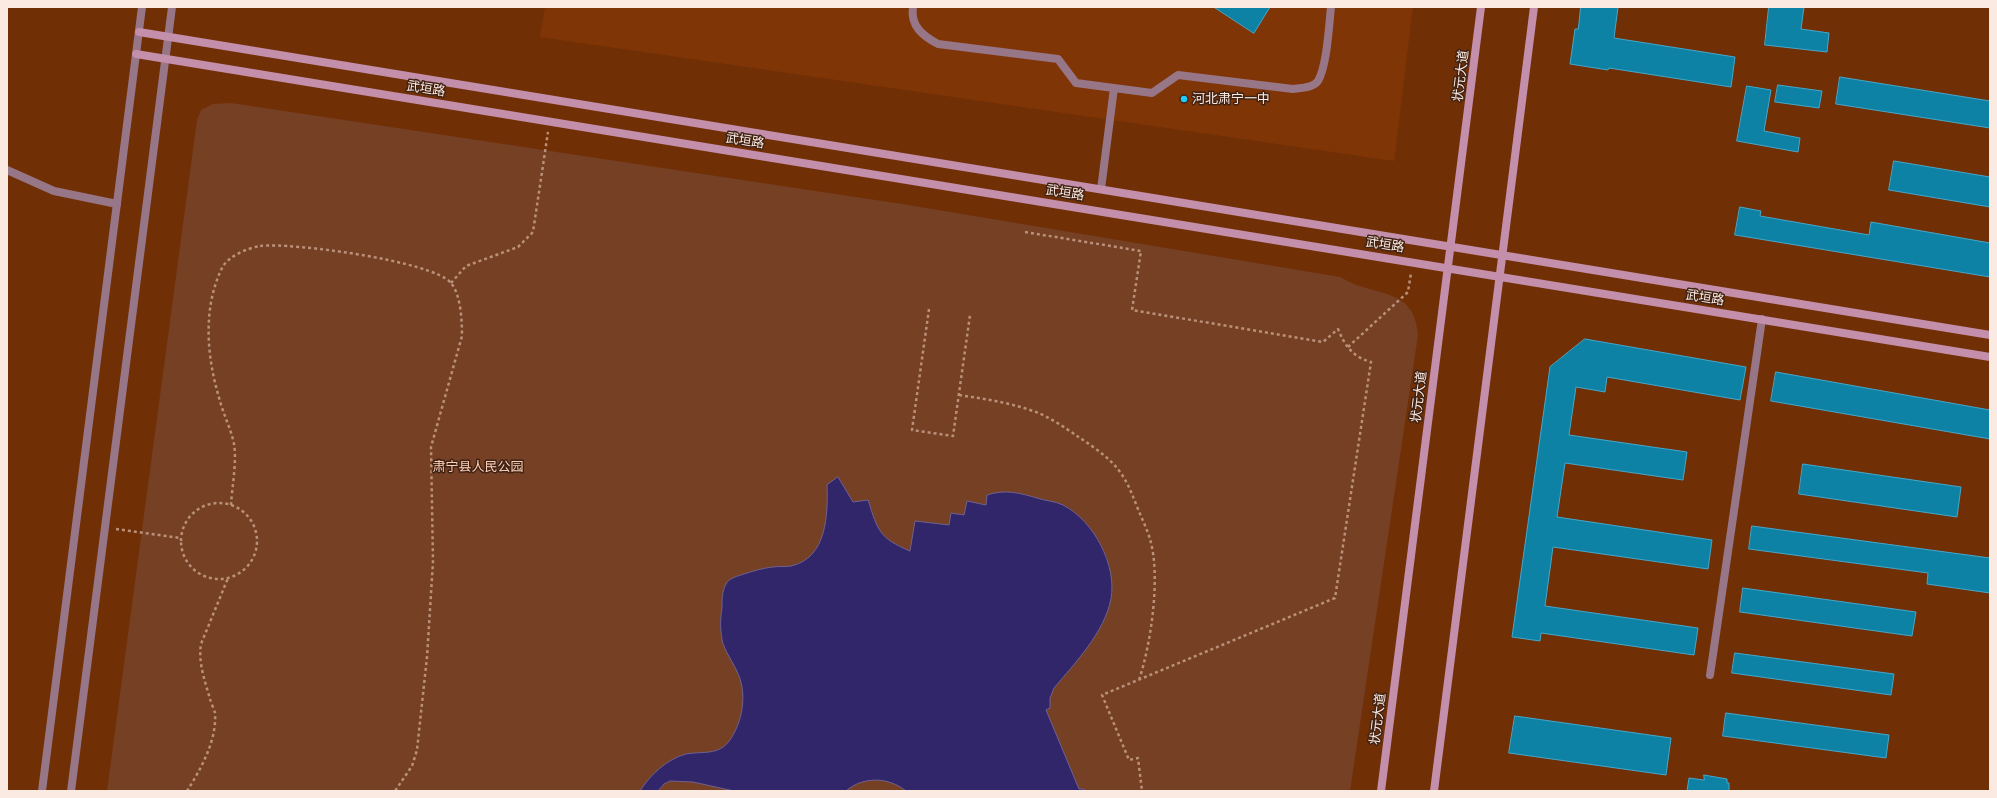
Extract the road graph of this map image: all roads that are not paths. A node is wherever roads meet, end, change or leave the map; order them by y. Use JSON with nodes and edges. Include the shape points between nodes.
{"nodes":[{"id":1,"x":142,"y":7,"type":"edge"},
{"id":2,"x":172,"y":7,"type":"edge"},
{"id":3,"x":913,"y":7,"type":"edge"},
{"id":4,"x":1331,"y":7,"type":"edge"},
{"id":5,"x":1482,"y":7,"type":"edge"},
{"id":6,"x":1534,"y":7,"type":"edge"},
{"id":7,"x":139,"y":32,"type":"junction"},
{"id":8,"x":168,"y":37,"type":"junction"},
{"id":9,"x":136,"y":54,"type":"junction"},
{"id":10,"x":165,"y":58,"type":"junction"},
{"id":11,"x":1114,"y":88,"type":"junction"},
{"id":12,"x":7,"y":170,"type":"edge"},
{"id":13,"x":1100,"y":189,"type":"junction"},
{"id":14,"x":117,"y":204,"type":"junction"},
{"id":15,"x":1451,"y":246,"type":"junction"},
{"id":16,"x":1502,"y":255,"type":"junction"},
{"id":17,"x":1448,"y":268,"type":"junction"},
{"id":18,"x":1499,"y":276,"type":"junction"},
{"id":19,"x":1762,"y":319,"type":"junction"},
{"id":20,"x":1990,"y":335,"type":"edge"},
{"id":21,"x":1990,"y":357,"type":"edge"},
{"id":22,"x":1710,"y":675,"type":"dead end"},
{"id":23,"x":42,"y":791,"type":"edge"},
{"id":24,"x":71,"y":791,"type":"edge"},
{"id":25,"x":1381,"y":791,"type":"edge"},
{"id":26,"x":1434,"y":791,"type":"edge"}],
"edges":[{"from":1,"to":7,"type":"street"},
{"from":2,"to":8,"type":"street"},
{"from":3,"to":11,"type":"street","via":[[912,13],[918,29],[938,44],[1058,59],[1076,83]]},
{"from":4,"to":11,"type":"street","via":[[1324,64],[1318,81],[1308,88],[1293,89],[1178,75],[1152,93]]},
{"from":5,"to":15,"type":"main road","name":"状元大道"},
{"from":6,"to":16,"type":"main road"},
{"from":7,"to":8,"type":"main road","name":"武垣路"},
{"from":7,"to":9,"type":"street"},
{"from":8,"to":10,"type":"street"},
{"from":8,"to":13,"type":"main road","name":"武垣路"},
{"from":9,"to":10,"type":"main road","name":"武垣路"},
{"from":9,"to":14,"type":"street"},
{"from":10,"to":17,"type":"main road","name":"武垣路"},
{"from":10,"to":24,"type":"street"},
{"from":11,"to":13,"type":"street"},
{"from":12,"to":14,"type":"street","via":[[54,191]]},
{"from":13,"to":15,"type":"main road","name":"武垣路"},
{"from":14,"to":23,"type":"street"},
{"from":15,"to":16,"type":"main road","name":"武垣路"},
{"from":15,"to":17,"type":"main road","name":"状元大道"},
{"from":16,"to":18,"type":"main road"},
{"from":16,"to":20,"type":"main road","name":"武垣路"},
{"from":17,"to":18,"type":"main road","name":"武垣路"},
{"from":17,"to":25,"type":"main road","name":"状元大道"},
{"from":18,"to":19,"type":"main road","name":"武垣路"},
{"from":18,"to":26,"type":"main road"},
{"from":19,"to":21,"type":"main road","name":"武垣路"},
{"from":19,"to":22,"type":"street"}]}
